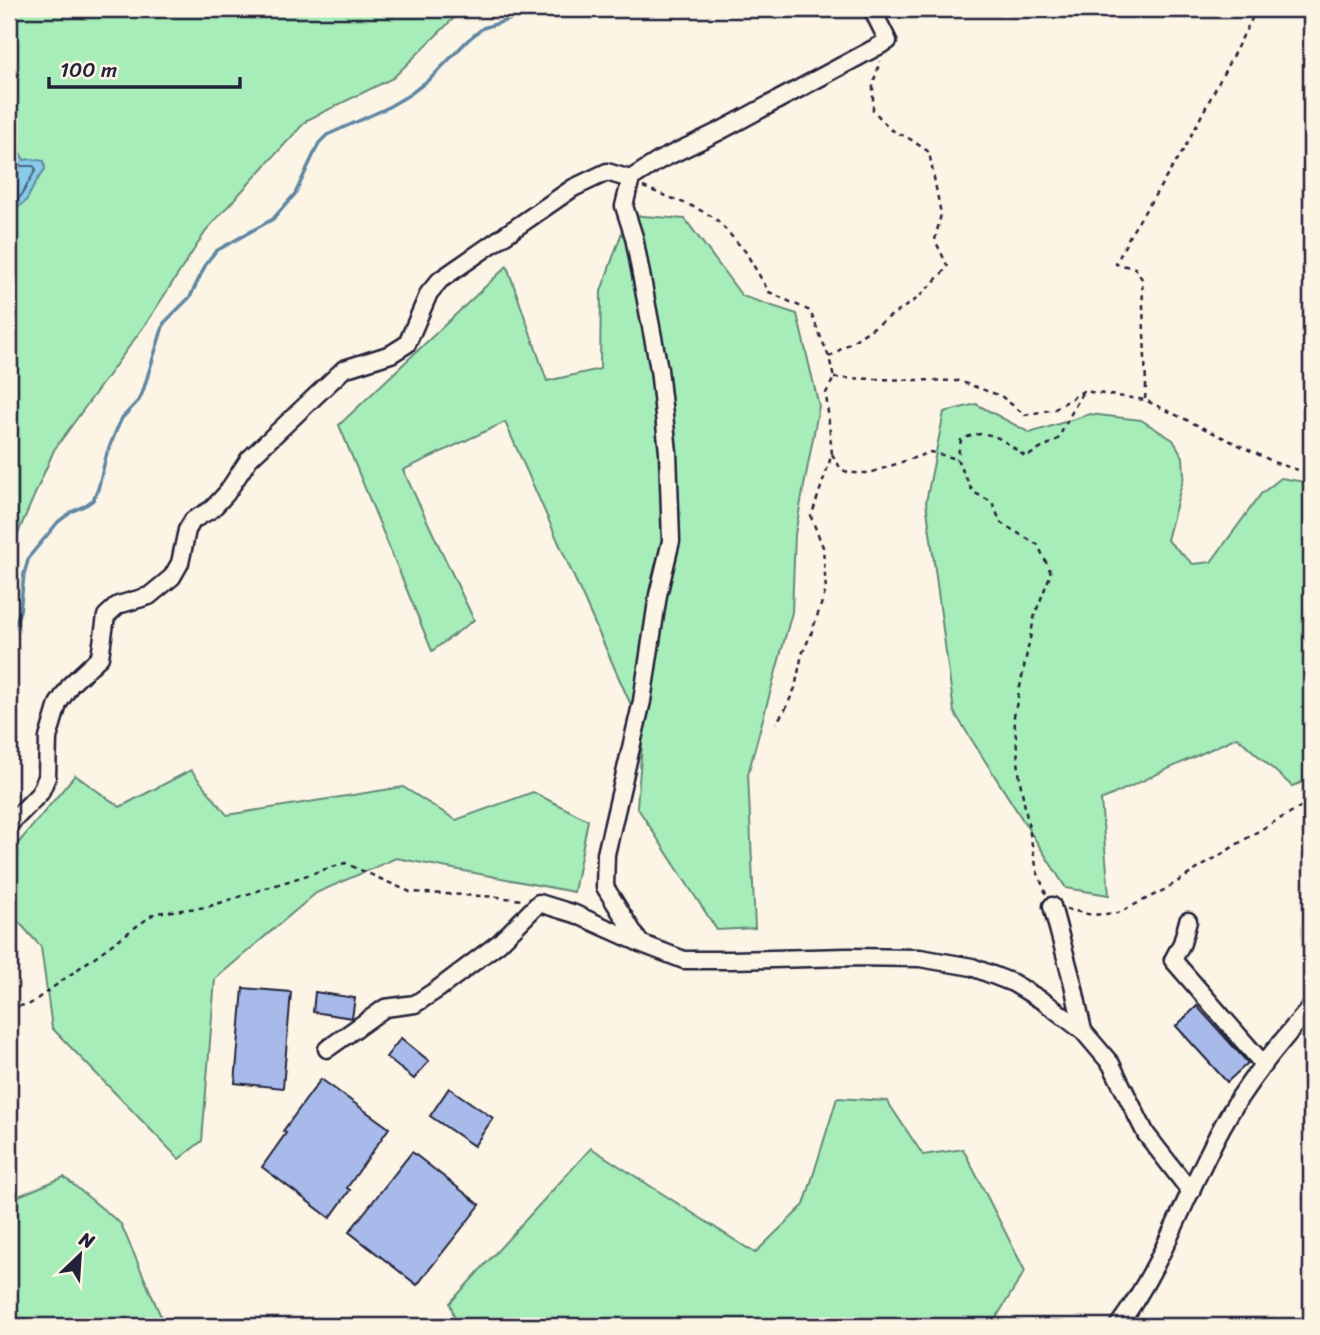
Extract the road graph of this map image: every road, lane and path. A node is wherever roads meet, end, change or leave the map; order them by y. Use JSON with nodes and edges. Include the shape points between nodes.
{"nodes":[{"id":1,"x":872,"y":9,"type":"edge"},
{"id":2,"x":1258,"y":9,"type":"edge"},
{"id":3,"x":888,"y":41,"type":"junction"},
{"id":4,"x":630,"y":180,"type":"junction"},
{"id":5,"x":829,"y":357,"type":"junction"},
{"id":6,"x":834,"y":378,"type":"junction"},
{"id":7,"x":1083,"y":391,"type":"junction"},
{"id":8,"x":1145,"y":400,"type":"junction"},
{"id":9,"x":832,"y":454,"type":"junction"},
{"id":10,"x":957,"y":459,"type":"junction"},
{"id":11,"x":1311,"y":474,"type":"edge"},
{"id":12,"x":776,"y":723,"type":"dead end"},
{"id":13,"x":1311,"y":801,"type":"edge"},
{"id":14,"x":9,"y":825,"type":"edge"},
{"id":15,"x":539,"y":903,"type":"junction"},
{"id":16,"x":1052,"y":906,"type":"junction"},
{"id":17,"x":1188,"y":921,"type":"dead end"},
{"id":18,"x":640,"y":943,"type":"junction"},
{"id":19,"x":1311,"y":1007,"type":"edge"},
{"id":20,"x":9,"y":1008,"type":"edge"},
{"id":21,"x":1083,"y":1031,"type":"junction"},
{"id":22,"x":327,"y":1049,"type":"dead end"},
{"id":23,"x":1264,"y":1065,"type":"junction"},
{"id":24,"x":1191,"y":1192,"type":"junction"},
{"id":25,"x":1118,"y":1326,"type":"edge"}],
"edges":[{"from":1,"to":3,"type":"street"},
{"from":2,"to":8,"type":"path","via":[[1116,264],[1135,268],[1142,279]]},
{"from":3,"to":4,"type":"street"},
{"from":3,"to":5,"type":"path","via":[[873,85],[873,110],[890,129],[929,152],[941,214],[935,240],[948,267],[918,298]]},
{"from":4,"to":5,"type":"path","via":[[715,218],[745,251],[769,292],[810,311]]},
{"from":4,"to":14,"type":"street","via":[[607,172],[573,188],[440,280],[429,293],[407,344],[344,369],[249,458],[226,494],[193,520],[173,577],[149,596],[118,605],[106,616],[100,657],[71,684],[58,704],[48,738],[47,777],[40,793]]},
{"from":4,"to":18,"type":"street","via":[[624,206],[659,369],[671,541],[642,701],[607,854],[605,887]]},
{"from":5,"to":6,"type":"path"},
{"from":6,"to":7,"type":"path","via":[[959,381],[1001,396],[1025,415],[1055,409]]},
{"from":6,"to":9,"type":"path","via":[[826,393]]},
{"from":7,"to":8,"type":"path"},
{"from":7,"to":10,"type":"path","via":[[1058,439],[1026,457],[995,435],[975,433],[961,440]]},
{"from":8,"to":11,"type":"path","via":[[1276,463]]},
{"from":9,"to":10,"type":"path","via":[[849,473],[870,473],[931,452]]},
{"from":9,"to":12,"type":"path","via":[[811,517],[823,547],[826,590],[802,654],[796,688]]},
{"from":10,"to":16,"type":"path","via":[[973,492],[992,502],[1000,523],[1038,545],[1051,573],[1035,614],[1014,716],[1020,782],[1037,871]]},
{"from":13,"to":16,"type":"path","via":[[1118,913],[1092,915]]},
{"from":15,"to":18,"type":"street"},
{"from":15,"to":20,"type":"path","via":[[410,892],[345,863],[207,907],[155,913],[30,1004]]},
{"from":15,"to":22,"type":"street","via":[[499,943],[438,989],[415,1004],[385,1008]]},
{"from":16,"to":21,"type":"street"},
{"from":17,"to":23,"type":"street","via":[[1173,960]]},
{"from":18,"to":21,"type":"street","via":[[684,960],[920,958],[972,967],[1013,983]]},
{"from":19,"to":23,"type":"street"},
{"from":21,"to":24,"type":"street","via":[[1111,1064],[1146,1134]]},
{"from":23,"to":24,"type":"street","via":[[1223,1126]]},
{"from":24,"to":25,"type":"street","via":[[1150,1278]]}]}
